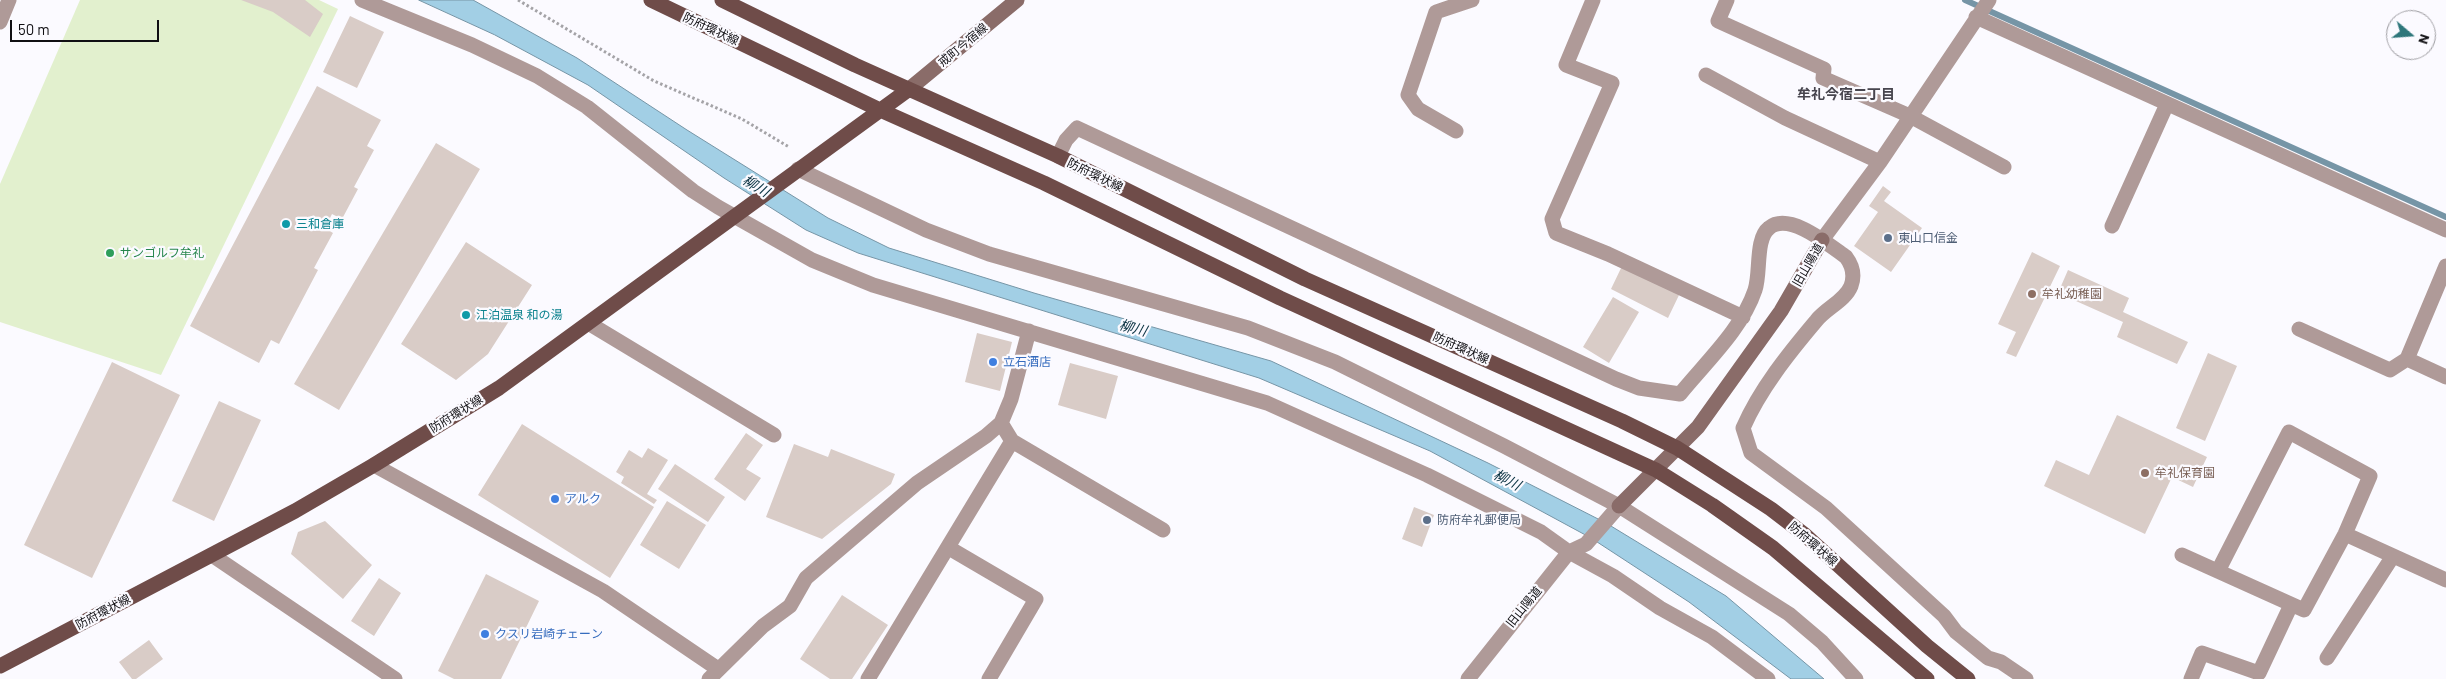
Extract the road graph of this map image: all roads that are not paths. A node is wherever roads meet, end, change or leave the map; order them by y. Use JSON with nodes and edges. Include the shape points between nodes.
{"nodes":[{"id":1,"x":9,"y":0,"type":"edge"},
{"id":2,"x":362,"y":0,"type":"edge"},
{"id":3,"x":651,"y":0,"type":"edge"},
{"id":4,"x":722,"y":0,"type":"edge"},
{"id":5,"x":1018,"y":0,"type":"edge"},
{"id":6,"x":1472,"y":0,"type":"edge"},
{"id":7,"x":1593,"y":0,"type":"edge"},
{"id":8,"x":1727,"y":0,"type":"edge"},
{"id":9,"x":1989,"y":0,"type":"edge"},
{"id":10,"x":1976,"y":17,"type":"junction"},
{"id":11,"x":0,"y":20,"type":"edge"},
{"id":12,"x":1706,"y":75,"type":"dead end"},
{"id":13,"x":908,"y":90,"type":"junction"},
{"id":14,"x":2167,"y":104,"type":"junction"},
{"id":15,"x":880,"y":110,"type":"junction"},
{"id":16,"x":1910,"y":116,"type":"junction"},
{"id":17,"x":1456,"y":131,"type":"dead end"},
{"id":18,"x":1058,"y":156,"type":"junction"},
{"id":19,"x":1880,"y":162,"type":"junction"},
{"id":20,"x":2004,"y":167,"type":"dead end"},
{"id":21,"x":792,"y":173,"type":"junction"},
{"id":22,"x":741,"y":212,"type":"junction"},
{"id":23,"x":2112,"y":226,"type":"dead end"},
{"id":24,"x":2446,"y":230,"type":"edge"},
{"id":25,"x":1822,"y":240,"type":"junction"},
{"id":26,"x":2446,"y":266,"type":"edge"},
{"id":27,"x":1743,"y":317,"type":"junction"},
{"id":28,"x":590,"y":324,"type":"junction"},
{"id":29,"x":2299,"y":329,"type":"dead end"},
{"id":30,"x":1029,"y":331,"type":"junction"},
{"id":31,"x":2407,"y":358,"type":"junction"},
{"id":32,"x":2446,"y":377,"type":"edge"},
{"id":33,"x":1001,"y":423,"type":"junction"},
{"id":34,"x":774,"y":435,"type":"dead end"},
{"id":35,"x":1012,"y":441,"type":"junction"},
{"id":36,"x":1677,"y":448,"type":"junction"},
{"id":37,"x":374,"y":465,"type":"junction"},
{"id":38,"x":1656,"y":470,"type":"junction"},
{"id":39,"x":1614,"y":511,"type":"junction"},
{"id":40,"x":1163,"y":530,"type":"dead end"},
{"id":41,"x":2346,"y":534,"type":"junction"},
{"id":42,"x":949,"y":548,"type":"junction"},
{"id":43,"x":1569,"y":552,"type":"junction"},
{"id":44,"x":212,"y":554,"type":"junction"},
{"id":45,"x":2182,"y":555,"type":"dead end"},
{"id":46,"x":2393,"y":556,"type":"junction"},
{"id":47,"x":2218,"y":571,"type":"junction"},
{"id":48,"x":2446,"y":580,"type":"edge"},
{"id":49,"x":2291,"y":605,"type":"junction"},
{"id":50,"x":2328,"y":658,"type":"dead end"},
{"id":51,"x":0,"y":666,"type":"edge"},
{"id":52,"x":714,"y":674,"type":"edge"},
{"id":53,"x":395,"y":679,"type":"edge"},
{"id":54,"x":868,"y":679,"type":"edge"},
{"id":55,"x":989,"y":679,"type":"edge"},
{"id":56,"x":1468,"y":679,"type":"edge"},
{"id":57,"x":1768,"y":679,"type":"edge"},
{"id":58,"x":1856,"y":679,"type":"edge"},
{"id":59,"x":1927,"y":679,"type":"edge"},
{"id":60,"x":1968,"y":679,"type":"edge"},
{"id":61,"x":2026,"y":679,"type":"edge"},
{"id":62,"x":2191,"y":679,"type":"edge"}],
"edges":[{"from":1,"to":11,"type":"street"},
{"from":2,"to":22,"type":"street","via":[[472,45],[537,76],[587,107],[693,191]]},
{"from":3,"to":15,"type":"main road","name":"防府環状線"},
{"from":4,"to":13,"type":"main road","name":"防府環状線"},
{"from":5,"to":13,"type":"street","name":"戒町今宿線"},
{"from":6,"to":17,"type":"street","via":[[1436,12],[1408,95],[1418,109]]},
{"from":7,"to":27,"type":"street","via":[[1566,64],[1612,83],[1552,219],[1556,233]]},
{"from":8,"to":16,"type":"street","via":[[1718,21],[1824,69],[1823,78]]},
{"from":9,"to":10,"type":"street","name":"旧山陽道"},
{"from":10,"to":14,"type":"street"},
{"from":10,"to":16,"type":"street","name":"旧山陽道"},
{"from":12,"to":19,"type":"street","via":[[1784,118]]},
{"from":13,"to":15,"type":"main road","name":"防府環状線"},
{"from":13,"to":18,"type":"main road","name":"防府環状線"},
{"from":14,"to":23,"type":"street"},
{"from":14,"to":24,"type":"street"},
{"from":15,"to":21,"type":"main road","name":"防府環状線"},
{"from":15,"to":38,"type":"main road","name":"防府環状線","via":[[1044,183],[1280,298]]},
{"from":16,"to":19,"type":"street","name":"旧山陽道"},
{"from":16,"to":20,"type":"street"},
{"from":18,"to":27,"type":"street","via":[[1076,128],[1639,388],[1680,394]]},
{"from":18,"to":36,"type":"main road","name":"防府環状線","via":[[1305,278]]},
{"from":19,"to":25,"type":"street","name":"旧山陽道"},
{"from":21,"to":22,"type":"main road","name":"防府環状線"},
{"from":21,"to":39,"type":"street","via":[[989,254],[1248,328],[1335,362],[1504,446]]},
{"from":22,"to":28,"type":"main road","name":"防府環状線"},
{"from":22,"to":30,"type":"street","via":[[766,236],[812,260],[873,285]]},
{"from":25,"to":27,"type":"street","via":[[1794,224],[1779,223],[1769,228],[1763,237],[1755,289]]},
{"from":25,"to":36,"type":"street","name":"旧山陽道","via":[[1759,344],[1698,427]]},
{"from":25,"to":61,"type":"street","via":[[1846,257],[1851,265],[1851,285],[1817,319],[1753,404],[1743,428],[1750,453],[1826,508],[1944,616],[1956,632],[1988,658],[2001,662]]},
{"from":26,"to":31,"type":"street"},
{"from":28,"to":34,"type":"street"},
{"from":28,"to":37,"type":"main road","name":"防府環状線","via":[[499,388]]},
{"from":29,"to":31,"type":"street","via":[[2390,370]]},
{"from":30,"to":33,"type":"street","via":[[1012,399]]},
{"from":30,"to":43,"type":"street","via":[[1248,397],[1298,416],[1427,474],[1541,532]]},
{"from":31,"to":32,"type":"street"},
{"from":33,"to":35,"type":"street"},
{"from":33,"to":52,"type":"street","via":[[917,483],[806,578],[790,606],[763,626]]},
{"from":35,"to":40,"type":"street"},
{"from":35,"to":42,"type":"street"},
{"from":36,"to":38,"type":"street","name":"旧山陽道"},
{"from":36,"to":60,"type":"main road","name":"防府環状線","via":[[1805,535]]},
{"from":37,"to":44,"type":"main road","name":"防府環状線"},
{"from":37,"to":52,"type":"street","via":[[603,591]]},
{"from":38,"to":39,"type":"street","name":"旧山陽道"},
{"from":38,"to":59,"type":"main road","name":"防府環状線","via":[[1773,548]]},
{"from":39,"to":43,"type":"street","name":"旧山陽道","via":[[1586,544]]},
{"from":39,"to":58,"type":"street","via":[[1789,614],[1822,642]]},
{"from":41,"to":46,"type":"street"},
{"from":41,"to":47,"type":"street","via":[[2370,476],[2289,432]]},
{"from":41,"to":49,"type":"street","via":[[2304,610]]},
{"from":42,"to":54,"type":"street"},
{"from":42,"to":55,"type":"street","via":[[1036,599]]},
{"from":43,"to":56,"type":"street","name":"旧山陽道"},
{"from":43,"to":57,"type":"street","via":[[1712,637]]},
{"from":44,"to":51,"type":"main road","name":"防府環状線"},
{"from":44,"to":53,"type":"street"},
{"from":45,"to":47,"type":"street"},
{"from":46,"to":48,"type":"street"},
{"from":46,"to":50,"type":"street"},
{"from":47,"to":49,"type":"street"},
{"from":49,"to":62,"type":"street","via":[[2259,674],[2202,653]]}]}
